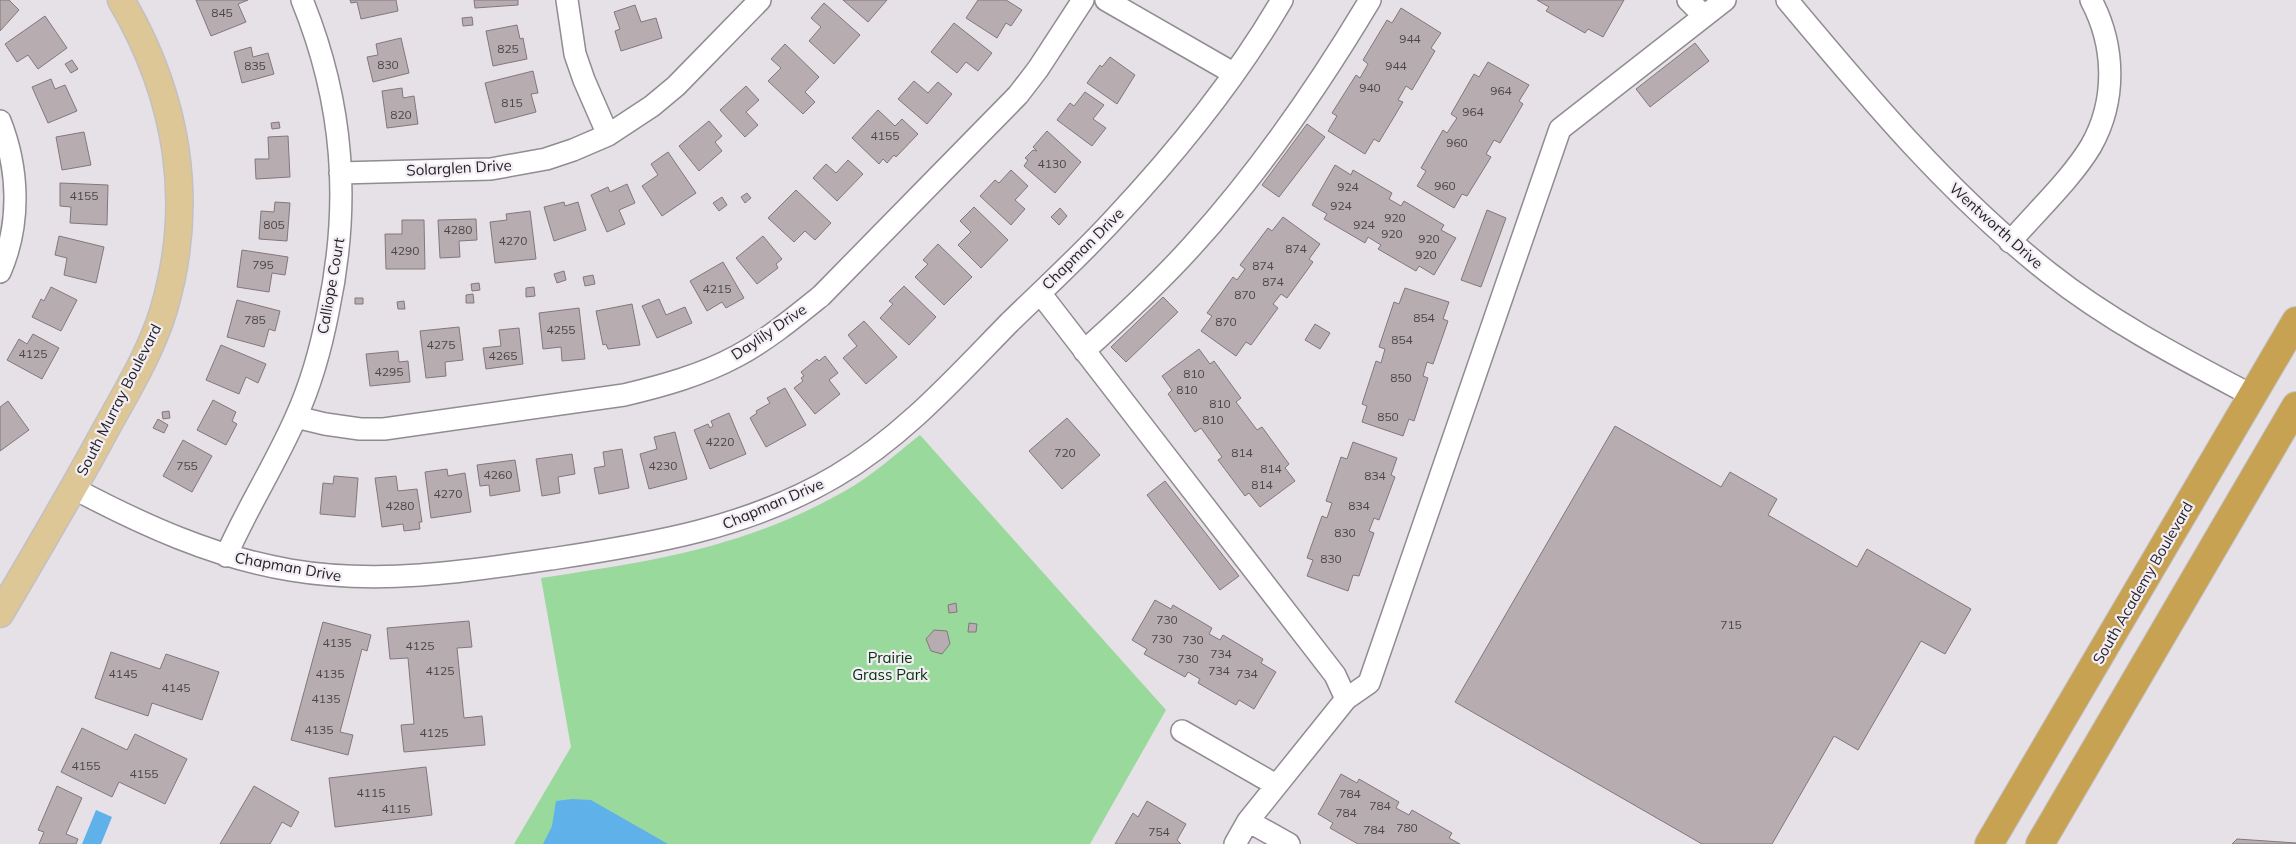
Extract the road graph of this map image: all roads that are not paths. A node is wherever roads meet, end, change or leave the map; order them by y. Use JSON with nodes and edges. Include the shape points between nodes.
{"nodes":[{"id":1,"x":120,"y":0,"type":"edge"},
{"id":2,"x":302,"y":0,"type":"edge"},
{"id":3,"x":567,"y":0,"type":"edge"},
{"id":4,"x":760,"y":0,"type":"edge"},
{"id":5,"x":1084,"y":0,"type":"edge"},
{"id":6,"x":1106,"y":0,"type":"edge"},
{"id":7,"x":1282,"y":0,"type":"edge"},
{"id":8,"x":1370,"y":0,"type":"edge"},
{"id":9,"x":1688,"y":0,"type":"edge"},
{"id":10,"x":1725,"y":0,"type":"edge"},
{"id":11,"x":1786,"y":0,"type":"edge"},
{"id":12,"x":2091,"y":0,"type":"edge"},
{"id":13,"x":1704,"y":16,"type":"junction"},
{"id":14,"x":1233,"y":73,"type":"junction"},
{"id":15,"x":0,"y":121,"type":"edge"},
{"id":16,"x":608,"y":135,"type":"junction"},
{"id":17,"x":340,"y":173,"type":"junction"},
{"id":18,"x":2010,"y":242,"type":"junction"},
{"id":19,"x":0,"y":272,"type":"edge"},
{"id":20,"x":1040,"y":293,"type":"junction"},
{"id":21,"x":2296,"y":321,"type":"edge"},
{"id":22,"x":1084,"y":351,"type":"junction"},
{"id":23,"x":2253,"y":396,"type":"junction"},
{"id":24,"x":2296,"y":406,"type":"edge"},
{"id":25,"x":296,"y":417,"type":"junction"},
{"id":26,"x":73,"y":488,"type":"junction"},
{"id":27,"x":226,"y":556,"type":"junction"},
{"id":28,"x":0,"y":614,"type":"edge"},
{"id":29,"x":1346,"y":699,"type":"junction"},
{"id":30,"x":1182,"y":731,"type":"dead end"},
{"id":31,"x":1276,"y":785,"type":"junction"},
{"id":32,"x":1248,"y":821,"type":"junction"},
{"id":33,"x":1235,"y":844,"type":"edge"},
{"id":34,"x":1289,"y":844,"type":"edge"},
{"id":35,"x":1989,"y":844,"type":"edge"},
{"id":36,"x":2040,"y":844,"type":"edge"}],
"edges":[{"from":1,"to":26,"type":"main road","name":"South Murray Boulevard","via":[[143,39],[170,115],[178,166],[179,232],[163,312],[151,343]]},
{"from":2,"to":17,"type":"street","name":"Calliope Court","via":[[314,31],[336,120]]},
{"from":3,"to":16,"type":"street","via":[[575,54]]},
{"from":4,"to":16,"type":"street","name":"Solarglen Drive","via":[[676,86]]},
{"from":5,"to":25,"type":"street","name":"Daylily Drive","via":[[1038,69],[994,120],[821,296],[737,356],[656,388],[624,395],[415,425],[360,429]]},
{"from":6,"to":14,"type":"street"},
{"from":7,"to":14,"type":"street","name":"Chapman Drive"},
{"from":8,"to":22,"type":"street","via":[[1309,99],[1236,195],[1193,246]]},
{"from":9,"to":13,"type":"street"},
{"from":10,"to":13,"type":"street"},
{"from":11,"to":18,"type":"street","name":"Wentworth Drive","via":[[1918,152]]},
{"from":12,"to":18,"type":"street","via":[[2102,28],[2110,64],[2104,113],[2091,146],[2075,168]]},
{"from":13,"to":29,"type":"street","via":[[1560,129],[1369,683]]},
{"from":14,"to":20,"type":"street","name":"Chapman Drive","via":[[1149,180]]},
{"from":15,"to":19,"type":"street","via":[[14,170],[15,203],[12,236]]},
{"from":16,"to":17,"type":"street","name":"Solarglen Drive","via":[[546,159],[490,169]]},
{"from":17,"to":25,"type":"street","name":"Calliope Court","via":[[342,217],[333,290],[314,369]]},
{"from":18,"to":23,"type":"street","name":"Wentworth Drive","via":[[2117,320]]},
{"from":20,"to":22,"type":"street"},
{"from":20,"to":27,"type":"street","name":"Chapman Drive","via":[[902,430],[869,455],[810,490],[727,525],[650,544],[431,576],[350,577],[290,570]]},
{"from":21,"to":23,"type":"highway","name":"South Academy Boulevard"},
{"from":22,"to":29,"type":"street","via":[[1335,675]]},
{"from":23,"to":35,"type":"highway","name":"South Academy Boulevard"},
{"from":24,"to":36,"type":"highway"},
{"from":25,"to":27,"type":"street","name":"Calliope Court"},
{"from":26,"to":27,"type":"street","name":"Chapman Drive","via":[[124,515]]},
{"from":26,"to":28,"type":"main road","name":"South Murray Boulevard"},
{"from":29,"to":31,"type":"street"},
{"from":30,"to":31,"type":"street"},
{"from":31,"to":32,"type":"street"},
{"from":32,"to":33,"type":"street"},
{"from":32,"to":34,"type":"street"}]}
